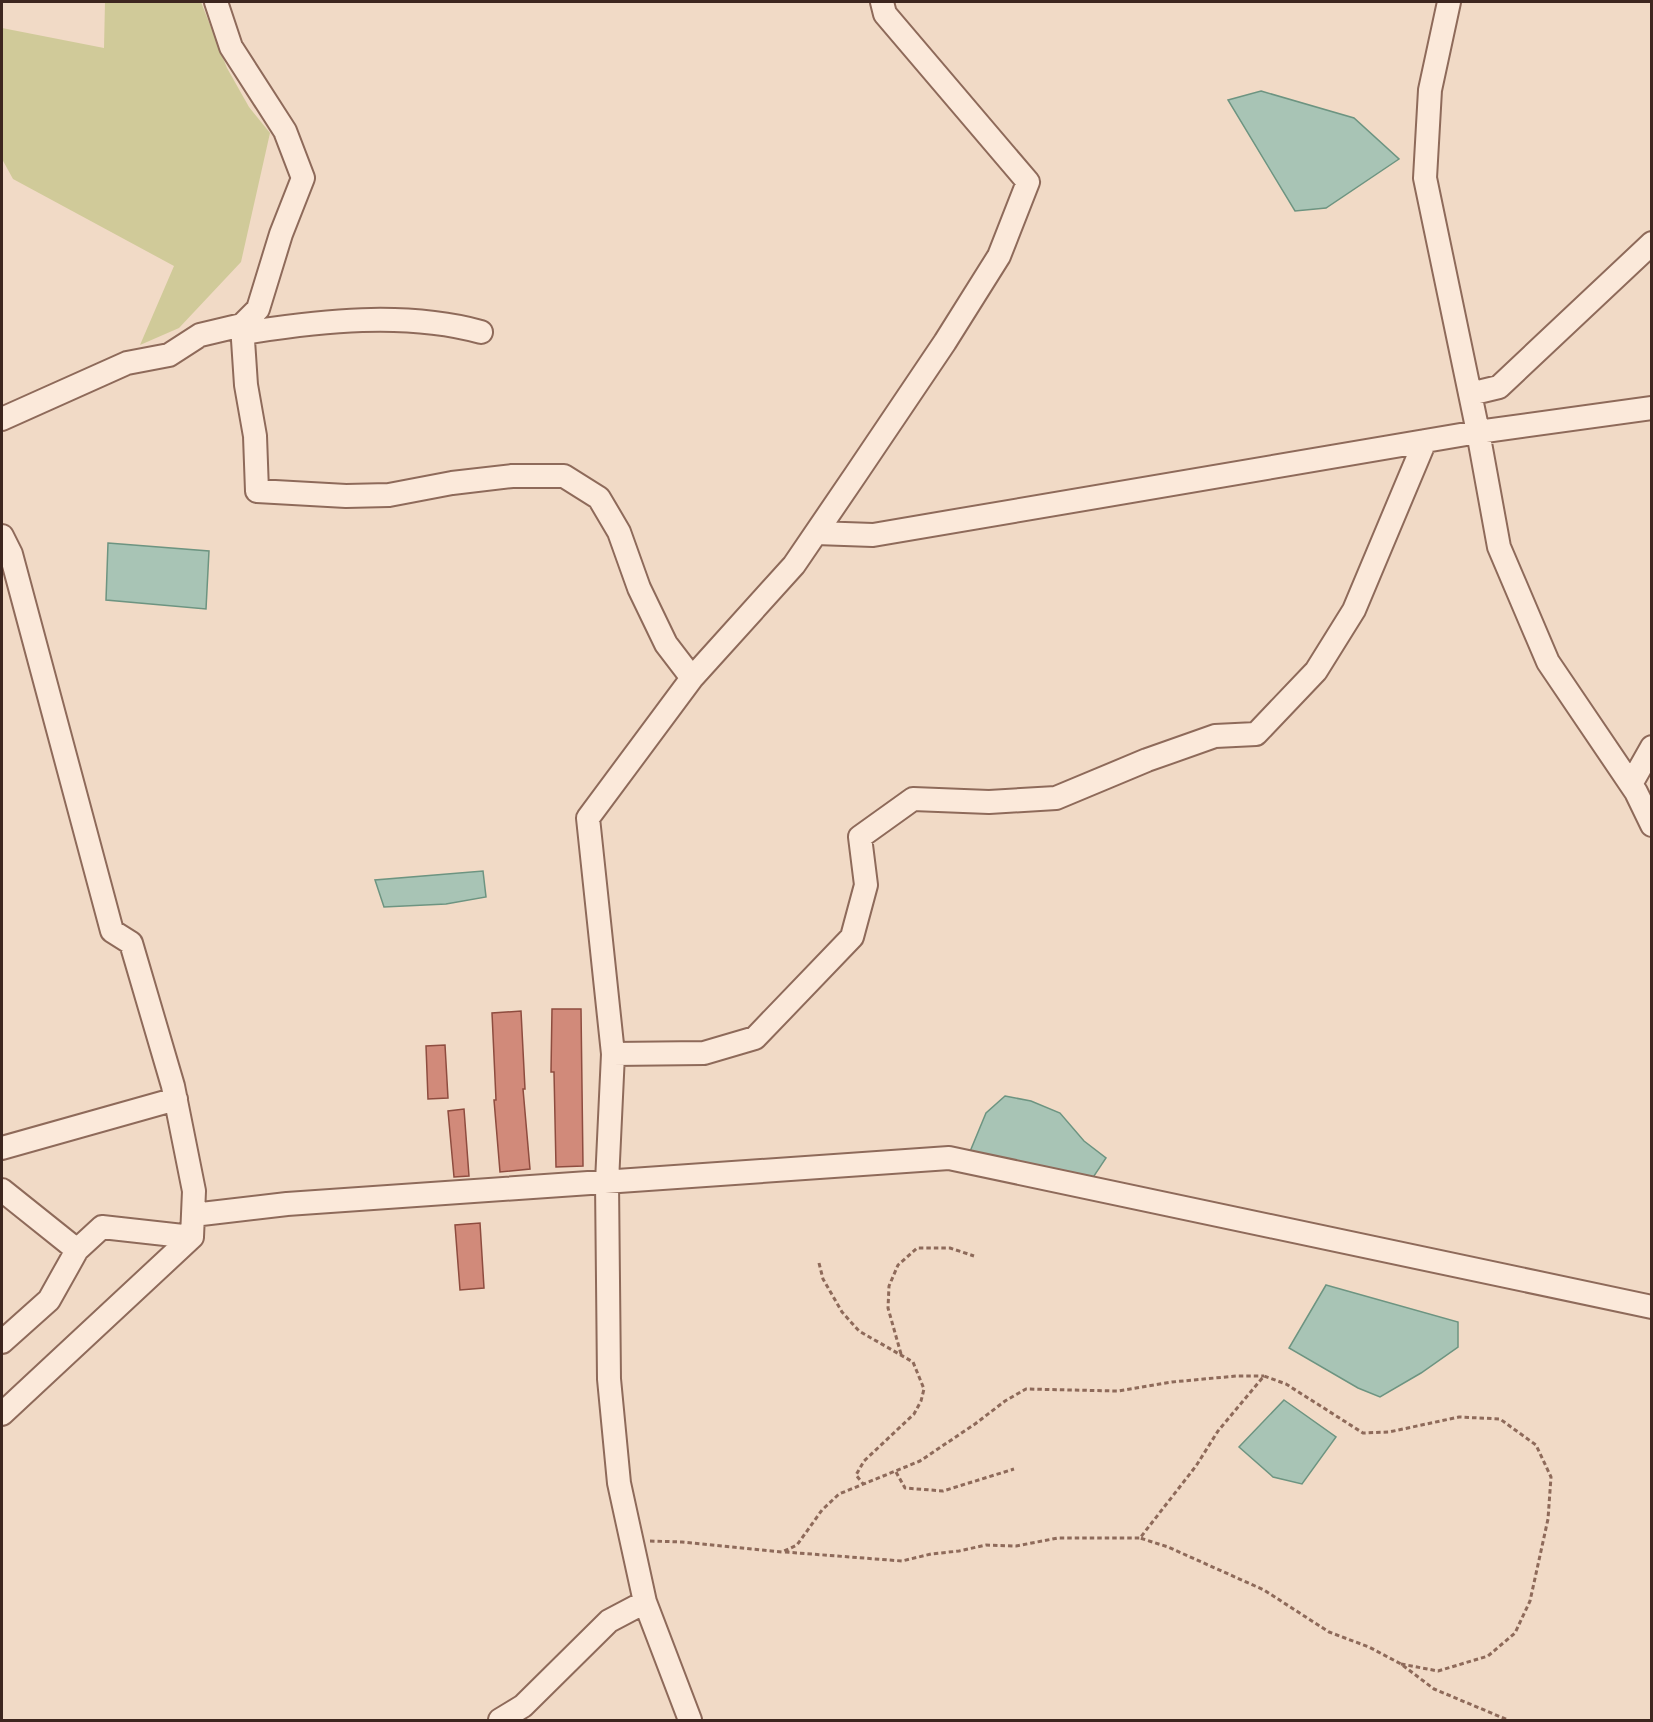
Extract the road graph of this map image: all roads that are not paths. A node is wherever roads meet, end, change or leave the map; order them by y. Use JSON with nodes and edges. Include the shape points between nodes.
{"nodes":[{"id":1,"x":216,"y":2,"type":"edge"},
{"id":2,"x":882,"y":2,"type":"edge"},
{"id":3,"x":1449,"y":2,"type":"edge"},
{"id":4,"x":1652,"y":243,"type":"edge"},
{"id":5,"x":242,"y":329,"type":"junction"},
{"id":6,"x":481,"y":332,"type":"dead end"},
{"id":7,"x":1470,"y":394,"type":"junction"},
{"id":8,"x":1652,"y":408,"type":"edge"},
{"id":9,"x":2,"y":419,"type":"edge"},
{"id":10,"x":1478,"y":432,"type":"junction"},
{"id":11,"x":1425,"y":441,"type":"junction"},
{"id":12,"x":816,"y":533,"type":"junction"},
{"id":13,"x":2,"y":536,"type":"edge"},
{"id":14,"x":692,"y":678,"type":"junction"},
{"id":15,"x":1652,"y":747,"type":"edge"},
{"id":16,"x":1631,"y":784,"type":"junction"},
{"id":17,"x":1652,"y":825,"type":"edge"},
{"id":18,"x":613,"y":1053,"type":"junction"},
{"id":19,"x":176,"y":1100,"type":"junction"},
{"id":20,"x":2,"y":1148,"type":"edge"},
{"id":21,"x":607,"y":1182,"type":"junction"},
{"id":22,"x":2,"y":1190,"type":"edge"},
{"id":23,"x":193,"y":1226,"type":"junction"},
{"id":24,"x":78,"y":1250,"type":"junction"},
{"id":25,"x":1652,"y":1307,"type":"edge"},
{"id":26,"x":2,"y":1342,"type":"edge"},
{"id":27,"x":2,"y":1414,"type":"edge"},
{"id":28,"x":645,"y":1602,"type":"junction"},
{"id":29,"x":500,"y":1720,"type":"edge"},
{"id":30,"x":690,"y":1720,"type":"edge"}],
"edges":[{"from":1,"to":5,"type":"street","via":[[231,46],[285,131],[303,178],[258,309]]},
{"from":2,"to":12,"type":"street","via":[[885,14],[1028,182],[999,255]]},
{"from":3,"to":7,"type":"street","via":[[1430,90],[1425,178]]},
{"from":4,"to":7,"type":"street","via":[[1499,387]]},
{"from":5,"to":6,"type":"street","via":[[374,321],[451,324]]},
{"from":5,"to":9,"type":"street","via":[[200,335],[169,355],[127,363]]},
{"from":5,"to":14,"type":"street","via":[[255,436],[257,491],[389,495],[452,483],[564,476],[599,498],[619,532],[639,588],[666,644]]},
{"from":7,"to":10,"type":"street"},
{"from":8,"to":10,"type":"street"},
{"from":10,"to":11,"type":"street"},
{"from":10,"to":16,"type":"street","via":[[1498,547],[1548,662]]},
{"from":11,"to":12,"type":"street","via":[[873,535]]},
{"from":11,"to":18,"type":"street","via":[[1354,610],[1316,671],[1256,734],[1215,736],[1056,798],[989,802],[913,799],[860,837],[866,885],[852,938],[755,1038],[704,1053]]},
{"from":12,"to":14,"type":"street","via":[[794,565]]},
{"from":13,"to":19,"type":"street","via":[[11,554],[112,931],[131,943]]},
{"from":14,"to":18,"type":"street","via":[[588,818]]},
{"from":15,"to":16,"type":"street"},
{"from":16,"to":17,"type":"street"},
{"from":18,"to":21,"type":"street"},
{"from":19,"to":20,"type":"street"},
{"from":19,"to":23,"type":"street","via":[[194,1191]]},
{"from":21,"to":23,"type":"street","via":[[287,1204]]},
{"from":21,"to":25,"type":"street","via":[[949,1158]]},
{"from":21,"to":28,"type":"street","via":[[609,1379],[619,1483]]},
{"from":22,"to":24,"type":"street"},
{"from":23,"to":24,"type":"street","via":[[102,1227]]},
{"from":23,"to":27,"type":"street"},
{"from":24,"to":26,"type":"street","via":[[49,1300]]},
{"from":28,"to":29,"type":"street","via":[[609,1621],[523,1706]]},
{"from":28,"to":30,"type":"street"}]}
